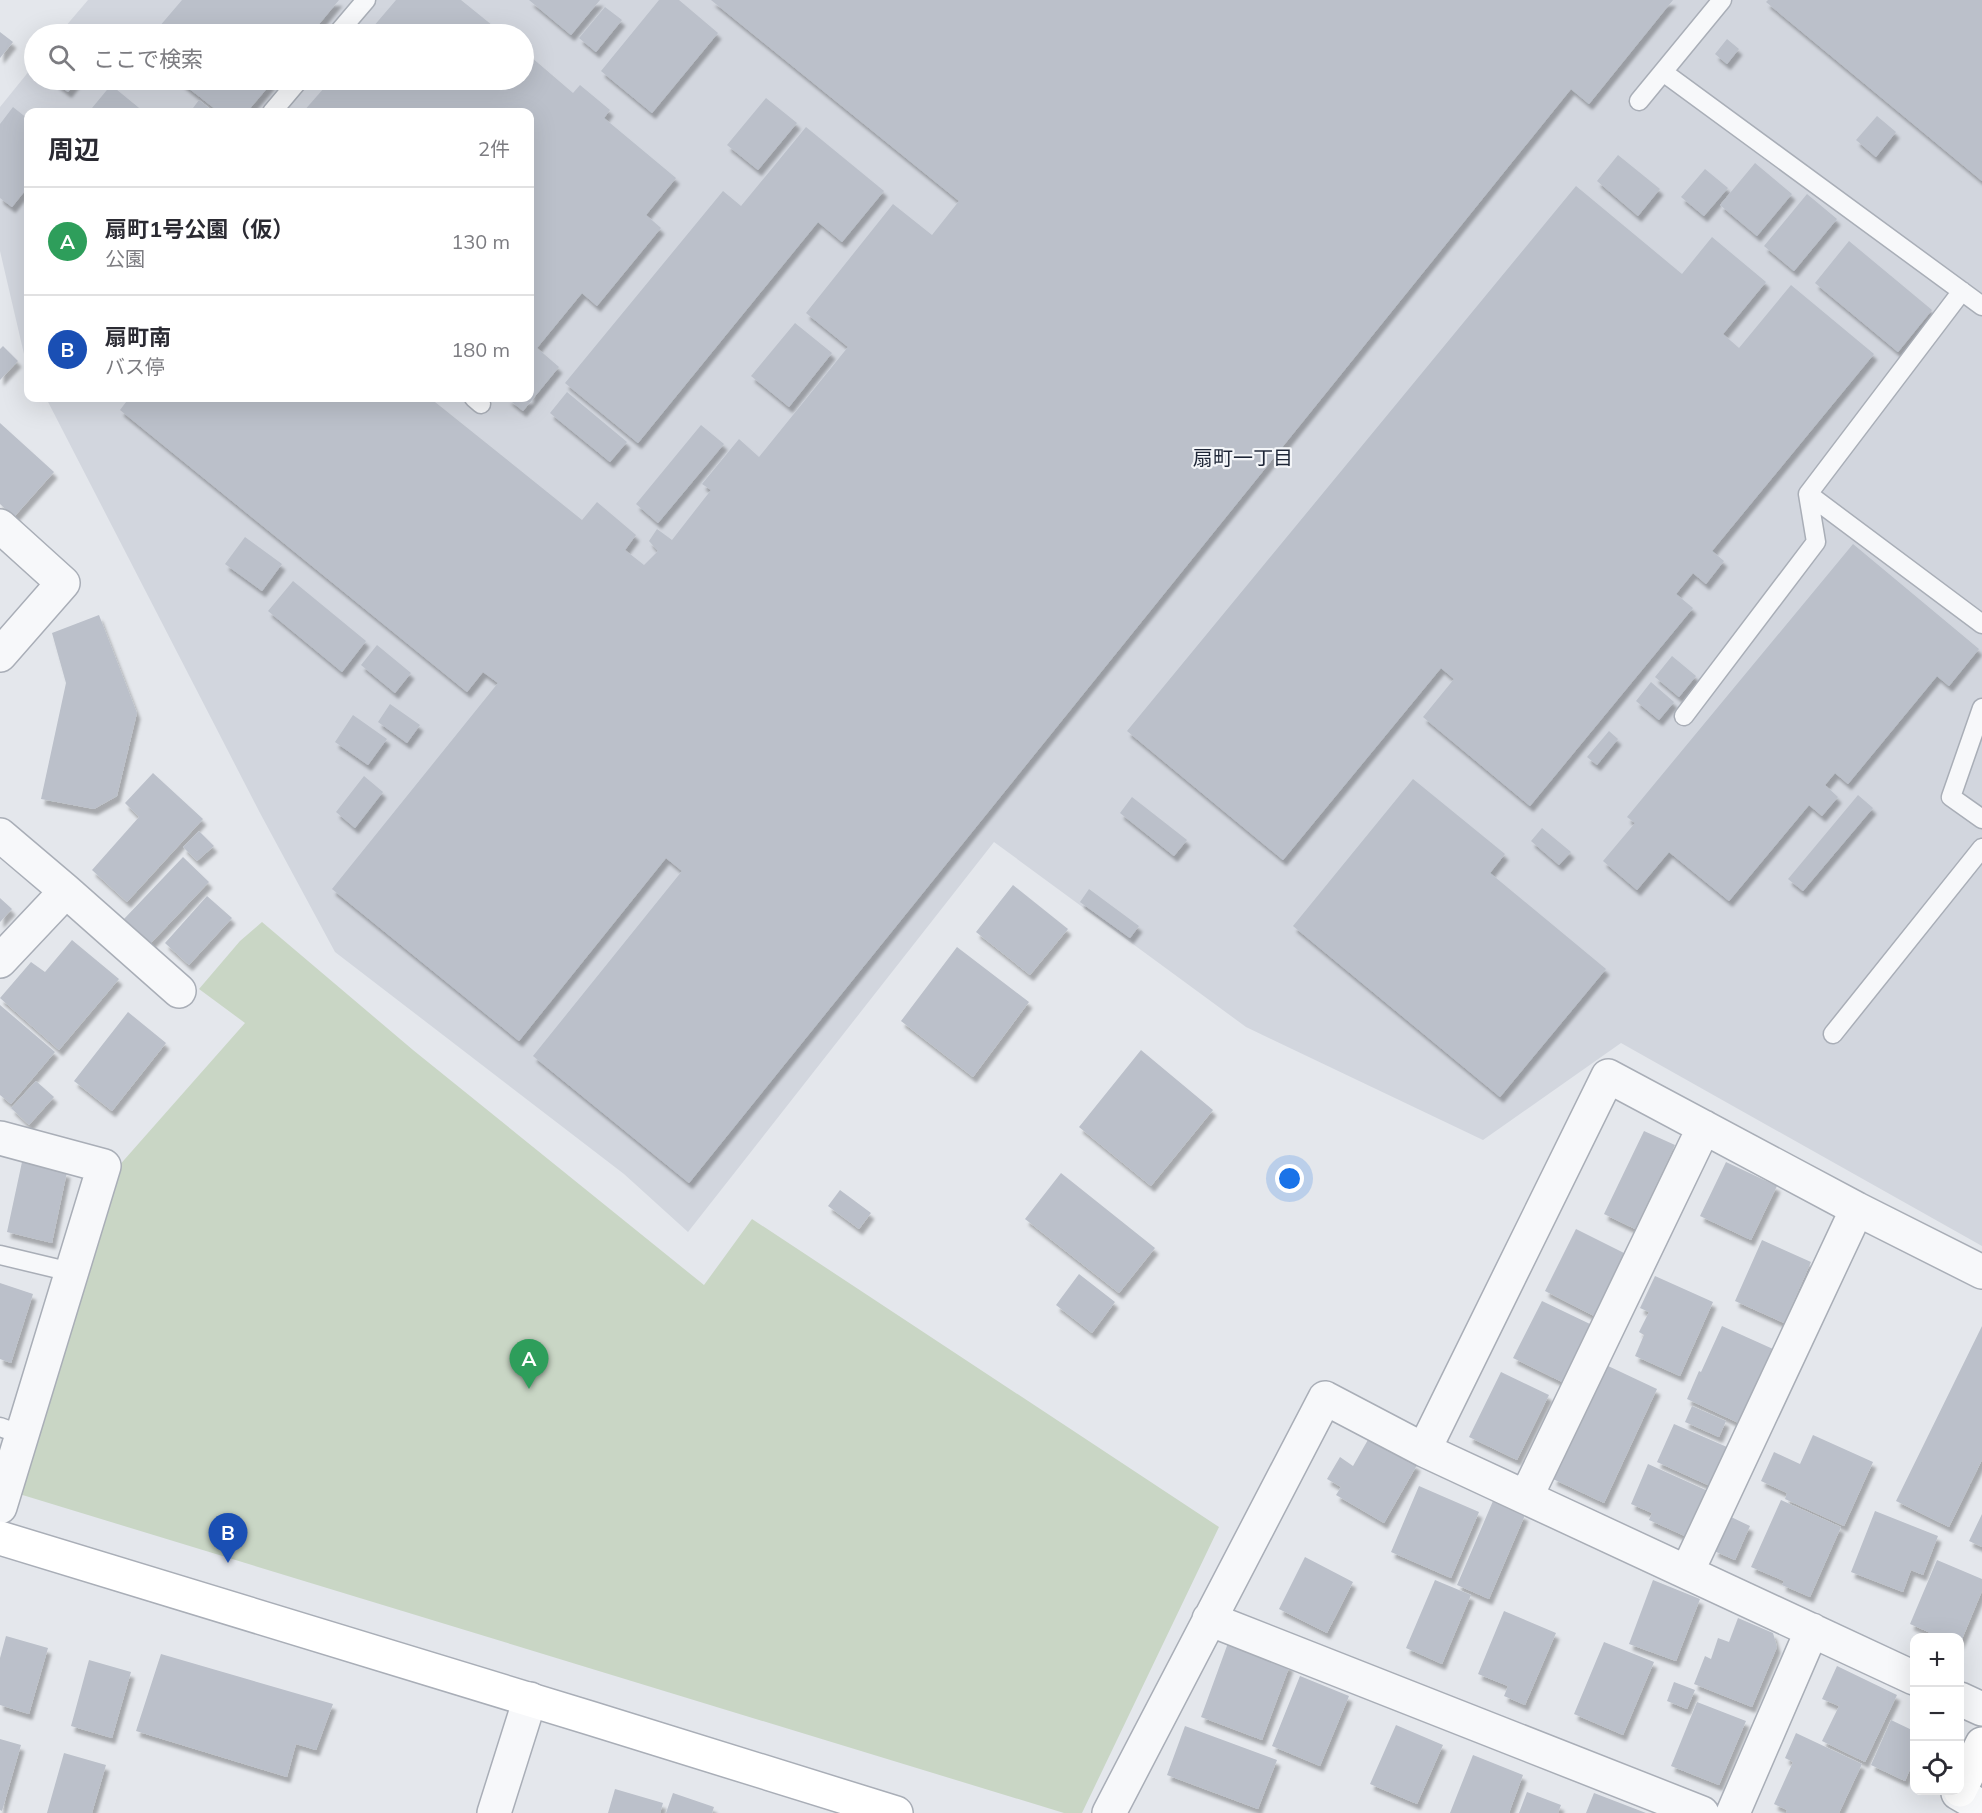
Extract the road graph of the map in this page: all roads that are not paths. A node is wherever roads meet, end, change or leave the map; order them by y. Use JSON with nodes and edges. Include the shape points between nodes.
{"nodes":[{"id":1,"x":366,"y":0,"type":"edge"},
{"id":2,"x":1722,"y":0,"type":"edge"},
{"id":3,"x":346,"y":24,"type":"edge"},
{"id":4,"x":1663,"y":72,"type":"junction"},
{"id":5,"x":291,"y":90,"type":"edge"},
{"id":6,"x":1639,"y":101,"type":"dead end"},
{"id":7,"x":275,"y":108,"type":"edge"},
{"id":8,"x":1962,"y":291,"type":"junction"},
{"id":9,"x":1982,"y":306,"type":"edge"},
{"id":10,"x":1808,"y":494,"type":"junction"},
{"id":11,"x":0,"y":526,"type":"edge"},
{"id":12,"x":1982,"y":624,"type":"edge"},
{"id":13,"x":0,"y":655,"type":"edge"},
{"id":14,"x":1982,"y":708,"type":"edge"},
{"id":15,"x":1684,"y":717,"type":"dead end"},
{"id":16,"x":1982,"y":819,"type":"edge"},
{"id":17,"x":0,"y":835,"type":"edge"},
{"id":18,"x":1982,"y":848,"type":"edge"},
{"id":19,"x":66,"y":891,"type":"junction"},
{"id":20,"x":0,"y":961,"type":"edge"},
{"id":21,"x":179,"y":991,"type":"dead end"},
{"id":22,"x":1833,"y":1034,"type":"dead end"},
{"id":23,"x":1704,"y":1127,"type":"junction"},
{"id":24,"x":0,"y":1138,"type":"edge"},
{"id":25,"x":1857,"y":1209,"type":"junction"},
{"id":26,"x":0,"y":1255,"type":"edge"},
{"id":27,"x":71,"y":1272,"type":"junction"},
{"id":28,"x":1982,"y":1272,"type":"edge"},
{"id":29,"x":11,"y":1431,"type":"edge"},
{"id":30,"x":1424,"y":1449,"type":"junction"},
{"id":31,"x":1526,"y":1497,"type":"junction"},
{"id":32,"x":0,"y":1507,"type":"edge"},
{"id":33,"x":0,"y":1538,"type":"edge"},
{"id":34,"x":1687,"y":1572,"type":"junction"},
{"id":35,"x":1209,"y":1619,"type":"junction"},
{"id":36,"x":1812,"y":1630,"type":"junction"},
{"id":37,"x":1910,"y":1676,"type":"edge"},
{"id":38,"x":530,"y":1699,"type":"junction"},
{"id":39,"x":1964,"y":1701,"type":"edge"},
{"id":40,"x":1982,"y":1709,"type":"edge"},
{"id":41,"x":1982,"y":1744,"type":"edge"},
{"id":42,"x":1961,"y":1799,"type":"edge"},
{"id":43,"x":494,"y":1813,"type":"edge"},
{"id":44,"x":896,"y":1813,"type":"edge"},
{"id":45,"x":1108,"y":1813,"type":"edge"},
{"id":46,"x":1702,"y":1813,"type":"edge"},
{"id":47,"x":1733,"y":1813,"type":"edge"}],
"edges":[{"from":1,"to":3,"type":"lane"},
{"from":2,"to":4,"type":"lane"},
{"from":4,"to":6,"type":"lane"},
{"from":4,"to":8,"type":"lane"},
{"from":5,"to":7,"type":"lane"},
{"from":8,"to":9,"type":"lane"},
{"from":8,"to":10,"type":"lane"},
{"from":10,"to":12,"type":"lane"},
{"from":10,"to":15,"type":"lane","via":[[1816,542]]},
{"from":11,"to":13,"type":"street","via":[[63,583]]},
{"from":14,"to":16,"type":"lane","via":[[1951,797]]},
{"from":17,"to":19,"type":"street"},
{"from":18,"to":22,"type":"lane"},
{"from":19,"to":20,"type":"street"},
{"from":19,"to":21,"type":"street"},
{"from":23,"to":25,"type":"street"},
{"from":23,"to":30,"type":"street","via":[[1608,1076]]},
{"from":23,"to":31,"type":"street"},
{"from":24,"to":27,"type":"street","via":[[104,1166]]},
{"from":25,"to":28,"type":"street"},
{"from":25,"to":34,"type":"street"},
{"from":26,"to":27,"type":"lane"},
{"from":27,"to":29,"type":"street"},
{"from":29,"to":32,"type":"street"},
{"from":30,"to":31,"type":"street"},
{"from":30,"to":35,"type":"street","via":[[1325,1398]]},
{"from":31,"to":34,"type":"street"},
{"from":33,"to":38,"type":"street"},
{"from":34,"to":36,"type":"street"},
{"from":35,"to":45,"type":"street"},
{"from":35,"to":46,"type":"street"},
{"from":36,"to":37,"type":"street"},
{"from":36,"to":47,"type":"street"},
{"from":38,"to":43,"type":"street"},
{"from":38,"to":44,"type":"street"},
{"from":39,"to":40,"type":"street"},
{"from":41,"to":42,"type":"street"}]}
